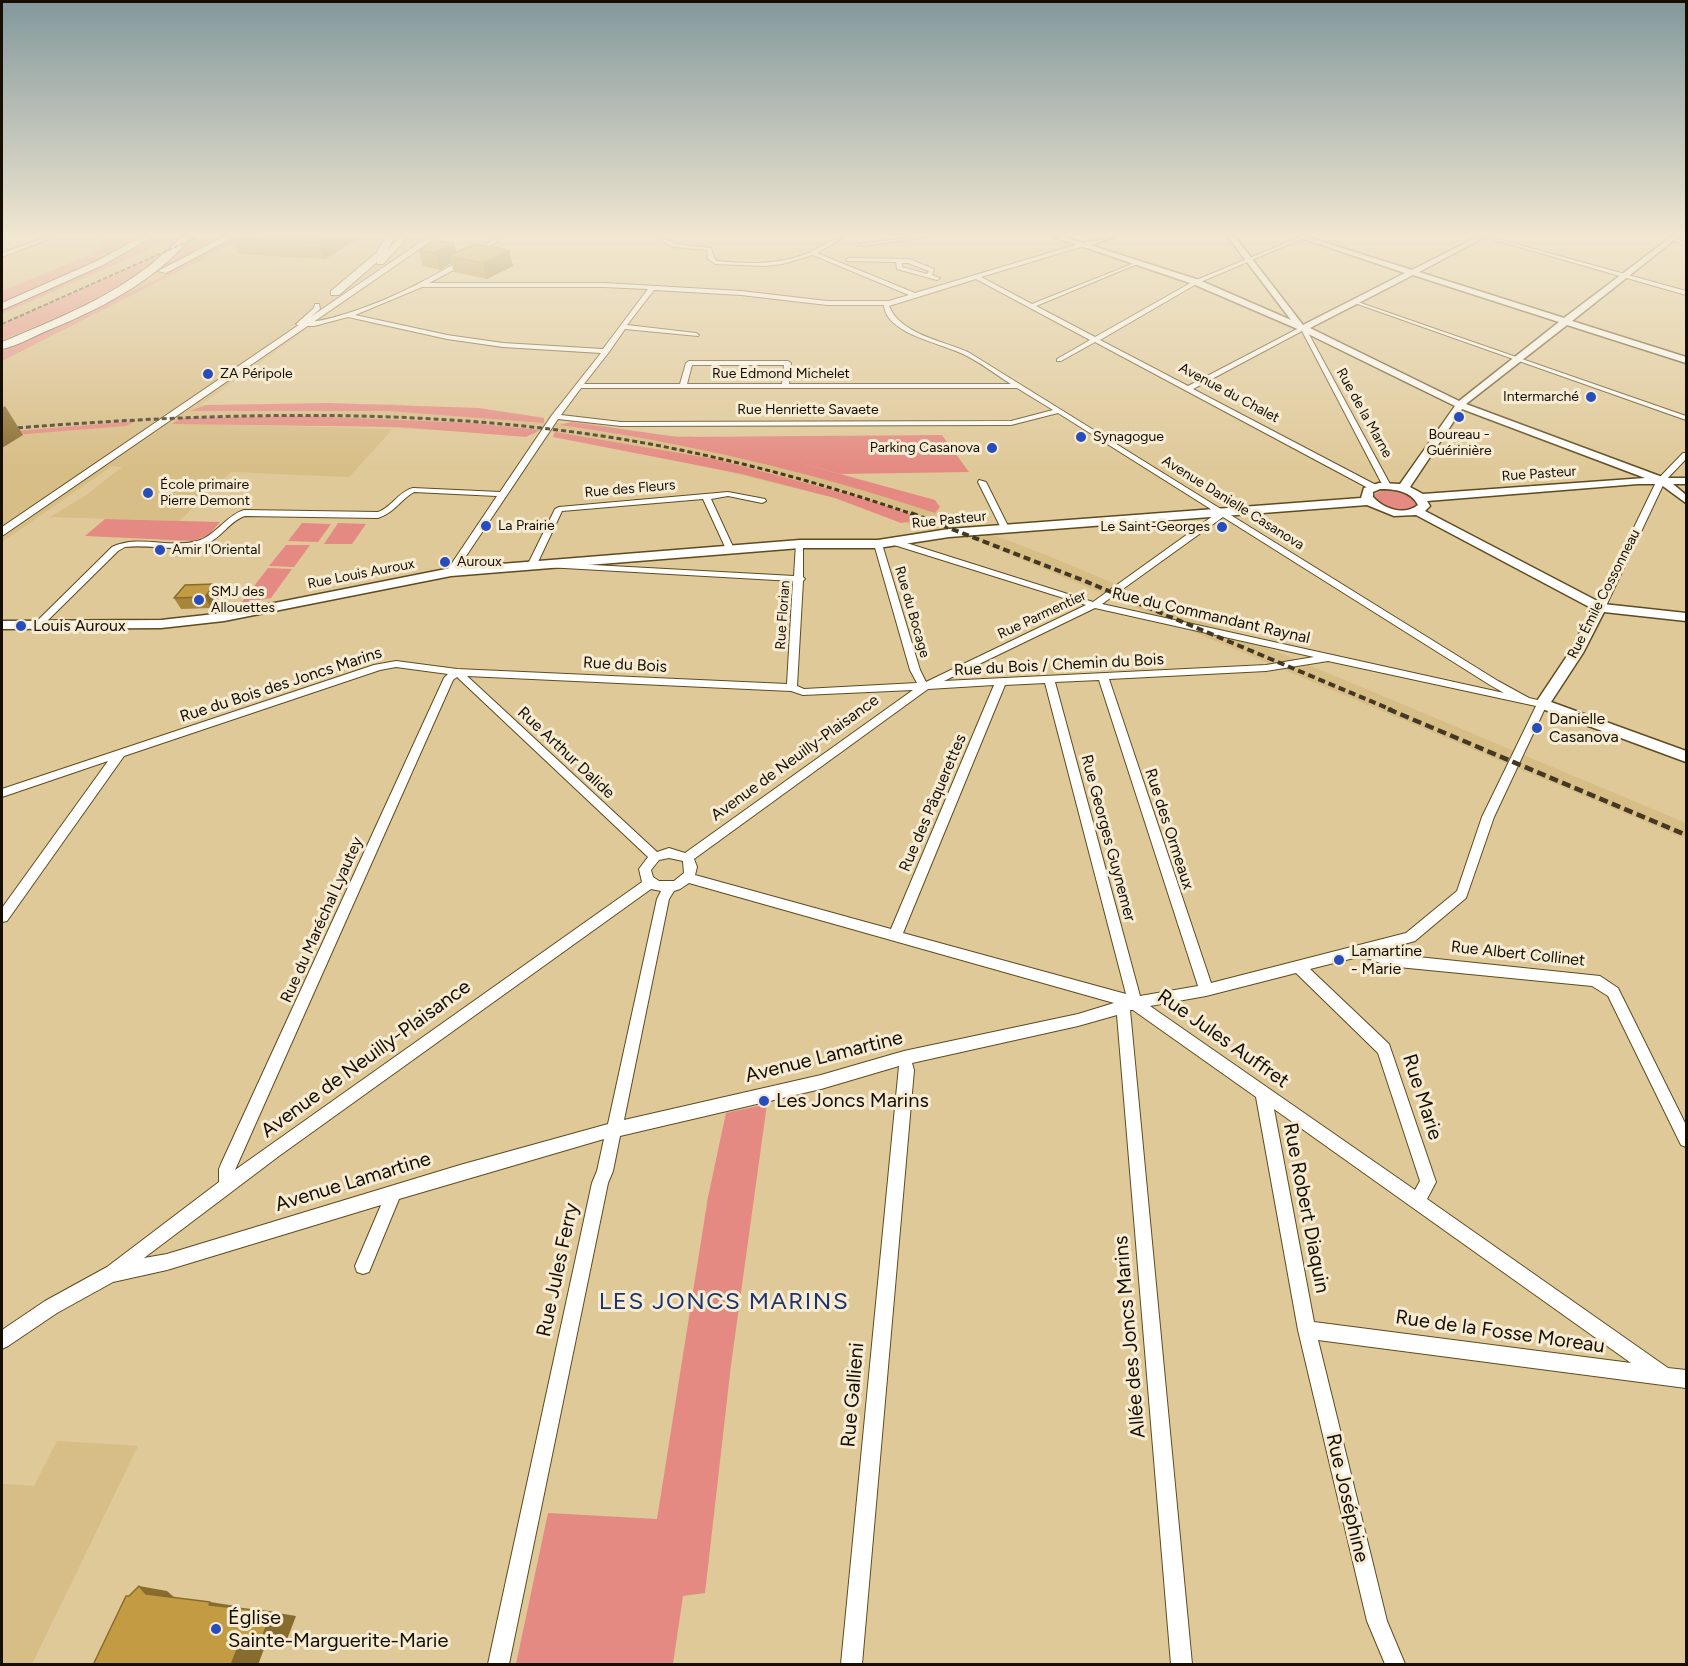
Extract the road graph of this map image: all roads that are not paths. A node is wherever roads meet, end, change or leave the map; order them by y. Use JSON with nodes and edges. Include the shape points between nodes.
{"nodes":[{"id":1,"x":71,"y":315,"type":"edge"},
{"id":2,"x":303,"y":315,"type":"edge"},
{"id":3,"x":309,"y":315,"type":"edge"},
{"id":4,"x":316,"y":315,"type":"edge"},
{"id":5,"x":347,"y":315,"type":"joint"},
{"id":6,"x":633,"y":315,"type":"edge"},
{"id":7,"x":889,"y":315,"type":"edge"},
{"id":8,"x":1051,"y":315,"type":"edge"},
{"id":9,"x":1138,"y":315,"type":"edge"},
{"id":10,"x":1272,"y":315,"type":"edge"},
{"id":11,"x":1292,"y":315,"type":"edge"},
{"id":12,"x":1328,"y":315,"type":"edge"},
{"id":13,"x":1393,"y":315,"type":"edge"},
{"id":14,"x":1545,"y":315,"type":"edge"},
{"id":15,"x":1572,"y":315,"type":"edge"},
{"id":16,"x":338,"y":318,"type":"junction"},
{"id":17,"x":307,"y":321,"type":"junction"},
{"id":18,"x":1564,"y":321,"type":"junction"},
{"id":19,"x":625,"y":327,"type":"junction"},
{"id":20,"x":1303,"y":328,"type":"junction"},
{"id":21,"x":696,"y":335,"type":"dead end"},
{"id":22,"x":1095,"y":339,"type":"junction"},
{"id":23,"x":2,"y":346,"type":"edge"},
{"id":24,"x":607,"y":351,"type":"junction"},
{"id":25,"x":1518,"y":359,"type":"junction"},
{"id":26,"x":1059,"y":360,"type":"dead end"},
{"id":27,"x":1686,"y":360,"type":"edge"},
{"id":28,"x":1009,"y":380,"type":"junction"},
{"id":29,"x":984,"y":385,"type":"junction"},
{"id":30,"x":579,"y":386,"type":"junction"},
{"id":31,"x":683,"y":386,"type":"junction"},
{"id":32,"x":785,"y":386,"type":"junction"},
{"id":33,"x":1019,"y":386,"type":"junction"},
{"id":34,"x":1187,"y":388,"type":"junction"},
{"id":35,"x":1460,"y":405,"type":"junction"},
{"id":36,"x":1059,"y":411,"type":"junction"},
{"id":37,"x":555,"y":417,"type":"junction"},
{"id":38,"x":1686,"y":418,"type":"edge"},
{"id":39,"x":1686,"y":455,"type":"edge"},
{"id":40,"x":1661,"y":480,"type":"junction"},
{"id":41,"x":1686,"y":481,"type":"edge"},
{"id":42,"x":982,"y":482,"type":"dead end"},
{"id":43,"x":1387,"y":486,"type":"junction"},
{"id":44,"x":1373,"y":487,"type":"junction"},
{"id":45,"x":1403,"y":488,"type":"junction"},
{"id":46,"x":501,"y":494,"type":"junction"},
{"id":47,"x":706,"y":497,"type":"junction"},
{"id":48,"x":1421,"y":498,"type":"junction"},
{"id":49,"x":1686,"y":500,"type":"edge"},
{"id":50,"x":762,"y":501,"type":"dead end"},
{"id":51,"x":1369,"y":501,"type":"junction"},
{"id":52,"x":1417,"y":512,"type":"junction"},
{"id":53,"x":1223,"y":513,"type":"junction"},
{"id":54,"x":2,"y":519,"type":"edge"},
{"id":55,"x":1006,"y":530,"type":"junction"},
{"id":56,"x":2,"y":532,"type":"edge"},
{"id":57,"x":894,"y":542,"type":"junction"},
{"id":58,"x":800,"y":544,"type":"junction"},
{"id":59,"x":878,"y":544,"type":"junction"},
{"id":60,"x":730,"y":549,"type":"junction"},
{"id":61,"x":532,"y":564,"type":"junction"},
{"id":62,"x":451,"y":572,"type":"junction"},
{"id":63,"x":800,"y":579,"type":"junction"},
{"id":64,"x":1094,"y":605,"type":"junction"},
{"id":65,"x":1600,"y":608,"type":"junction"},
{"id":66,"x":1686,"y":617,"type":"edge"},
{"id":67,"x":39,"y":624,"type":"junction"},
{"id":68,"x":2,"y":625,"type":"edge"},
{"id":69,"x":1328,"y":658,"type":"junction"},
{"id":70,"x":457,"y":672,"type":"junction"},
{"id":71,"x":1103,"y":678,"type":"junction"},
{"id":72,"x":1049,"y":680,"type":"junction"},
{"id":73,"x":1001,"y":682,"type":"junction"},
{"id":74,"x":924,"y":687,"type":"junction"},
{"id":75,"x":792,"y":688,"type":"junction"},
{"id":76,"x":1526,"y":701,"type":"junction"},
{"id":77,"x":1542,"y":704,"type":"junction"},
{"id":78,"x":118,"y":755,"type":"junction"},
{"id":79,"x":1686,"y":757,"type":"edge"},
{"id":80,"x":2,"y":794,"type":"edge"},
{"id":81,"x":654,"y":857,"type":"junction"},
{"id":82,"x":687,"y":858,"type":"junction"},
{"id":83,"x":688,"y":878,"type":"junction"},
{"id":84,"x":650,"y":883,"type":"junction"},
{"id":85,"x":669,"y":888,"type":"junction"},
{"id":86,"x":2,"y":917,"type":"edge"},
{"id":87,"x":895,"y":935,"type":"junction"},
{"id":88,"x":1361,"y":950,"type":"junction"},
{"id":89,"x":1298,"y":966,"type":"junction"},
{"id":90,"x":1206,"y":990,"type":"junction"},
{"id":91,"x":1129,"y":1005,"type":"junction"},
{"id":92,"x":904,"y":1058,"type":"junction"},
{"id":93,"x":1263,"y":1093,"type":"junction"},
{"id":94,"x":614,"y":1130,"type":"junction"},
{"id":95,"x":1686,"y":1140,"type":"edge"},
{"id":96,"x":227,"y":1185,"type":"junction"},
{"id":97,"x":394,"y":1193,"type":"junction"},
{"id":98,"x":1417,"y":1202,"type":"junction"},
{"id":99,"x":363,"y":1266,"type":"dead end"},
{"id":100,"x":111,"y":1274,"type":"junction"},
{"id":101,"x":1307,"y":1330,"type":"junction"},
{"id":102,"x":2,"y":1340,"type":"edge"},
{"id":103,"x":1666,"y":1377,"type":"junction"},
{"id":104,"x":1686,"y":1379,"type":"edge"},
{"id":105,"x":499,"y":1665,"type":"edge"},
{"id":106,"x":852,"y":1665,"type":"edge"},
{"id":107,"x":1182,"y":1665,"type":"edge"},
{"id":108,"x":1395,"y":1665,"type":"edge"}],
"edges":[{"from":1,"to":23,"type":"highway"},
{"from":2,"to":54,"type":"main road"},
{"from":3,"to":17,"type":"street","via":[[299,322]]},
{"from":4,"to":17,"type":"main road"},
{"from":5,"to":16,"type":"street"},
{"from":5,"to":24,"type":"street","via":[[503,345]]},
{"from":6,"to":19,"type":"street"},
{"from":7,"to":28,"type":"street","name":"Avenue Danielle Casanova","via":[[903,327],[960,350]]},
{"from":8,"to":22,"type":"street","name":"Avenue du Chalet"},
{"from":9,"to":22,"type":"street"},
{"from":10,"to":20,"type":"street"},
{"from":11,"to":20,"type":"street","name":"Rue de la Marne"},
{"from":12,"to":20,"type":"street"},
{"from":13,"to":25,"type":"street"},
{"from":14,"to":18,"type":"street"},
{"from":15,"to":18,"type":"street"},
{"from":16,"to":17,"type":"street"},
{"from":16,"to":17,"type":"street","via":[[330,322]]},
{"from":17,"to":56,"type":"main road"},
{"from":18,"to":25,"type":"street"},
{"from":18,"to":27,"type":"street"},
{"from":19,"to":21,"type":"street"},
{"from":19,"to":24,"type":"street"},
{"from":20,"to":34,"type":"street"},
{"from":20,"to":35,"type":"street"},
{"from":20,"to":43,"type":"street","name":"Rue de la Marne"},
{"from":22,"to":26,"type":"street"},
{"from":22,"to":34,"type":"street","name":"Avenue du Chalet"},
{"from":24,"to":30,"type":"street"},
{"from":25,"to":35,"type":"street"},
{"from":25,"to":38,"type":"street"},
{"from":28,"to":29,"type":"street","name":"Rue Edmond Michelet"},
{"from":28,"to":33,"type":"street","name":"Avenue Danielle Casanova"},
{"from":29,"to":32,"type":"street","name":"Rue Edmond Michelet"},
{"from":29,"to":33,"type":"street","name":"Rue Edmond Michelet"},
{"from":30,"to":31,"type":"street","name":"Rue Edmond Michelet"},
{"from":30,"to":37,"type":"street"},
{"from":31,"to":32,"type":"street","name":"Rue Edmond Michelet"},
{"from":31,"to":32,"type":"street","via":[[689,363],[788,363]]},
{"from":33,"to":36,"type":"street","name":"Avenue Danielle Casanova"},
{"from":34,"to":44,"type":"street","name":"Avenue du Chalet"},
{"from":35,"to":40,"type":"street"},
{"from":35,"to":45,"type":"street"},
{"from":36,"to":37,"type":"street","name":"Rue Henriette Savaete","via":[[1011,423],[621,424]]},
{"from":36,"to":53,"type":"street","name":"Avenue Danielle Casanova"},
{"from":37,"to":46,"type":"street"},
{"from":39,"to":40,"type":"street","name":"Rue Émile Cossonneau"},
{"from":40,"to":41,"type":"street"},
{"from":40,"to":48,"type":"street","name":"Rue Pasteur"},
{"from":40,"to":49,"type":"street"},
{"from":40,"to":65,"type":"street","name":"Rue Émile Cossonneau"},
{"from":42,"to":55,"type":"street"},
{"from":43,"to":44,"type":"street"},
{"from":43,"to":45,"type":"street"},
{"from":44,"to":51,"type":"street","via":[[1366,493]]},
{"from":45,"to":48,"type":"street"},
{"from":46,"to":62,"type":"street"},
{"from":46,"to":67,"type":"street","via":[[413,490],[378,515],[244,513],[231,518],[212,538],[194,545],[123,545]]},
{"from":47,"to":50,"type":"street","via":[[728,494]]},
{"from":47,"to":60,"type":"street"},
{"from":47,"to":61,"type":"street","name":"Rue des Fleurs","via":[[559,509]]},
{"from":48,"to":52,"type":"street","via":[[1424,506]]},
{"from":51,"to":52,"type":"street","via":[[1392,512]]},
{"from":51,"to":53,"type":"street","name":"Rue Pasteur"},
{"from":52,"to":65,"type":"street"},
{"from":53,"to":55,"type":"street","name":"Rue Pasteur"},
{"from":53,"to":64,"type":"street","name":"Rue Parmentier"},
{"from":53,"to":76,"type":"street","name":"Avenue Danielle Casanova"},
{"from":55,"to":57,"type":"street","name":"Rue Pasteur"},
{"from":57,"to":59,"type":"street","name":"Rue Pasteur"},
{"from":57,"to":64,"type":"street","name":"Rue du Commandant Raynal"},
{"from":58,"to":59,"type":"street","name":"Rue Pasteur"},
{"from":58,"to":60,"type":"street","name":"Rue Pasteur"},
{"from":58,"to":63,"type":"street","name":"Rue Florian"},
{"from":59,"to":74,"type":"street","name":"Rue du Bocage","via":[[915,670]]},
{"from":60,"to":61,"type":"street","name":"Rue Pasteur"},
{"from":61,"to":62,"type":"street","name":"Rue Louis Auroux"},
{"from":61,"to":63,"type":"street","name":"Rue Louis Auroux"},
{"from":62,"to":67,"type":"street","name":"Rue Louis Auroux","via":[[224,617],[161,624]]},
{"from":63,"to":75,"type":"street","name":"Rue Florian"},
{"from":64,"to":69,"type":"street","name":"Rue du Commandant Raynal"},
{"from":64,"to":74,"type":"street","name":"Rue Parmentier"},
{"from":65,"to":66,"type":"street"},
{"from":65,"to":77,"type":"street","name":"Rue Émile Cossonneau"},
{"from":67,"to":68,"type":"street","name":"Rue Louis Auroux"},
{"from":69,"to":71,"type":"street","name":"Rue du Bois / Chemin du Bois","via":[[1278,668]]},
{"from":69,"to":76,"type":"street","name":"Rue du Commandant Raynal"},
{"from":70,"to":75,"type":"street","name":"Rue du Bois"},
{"from":70,"to":78,"type":"street","name":"Rue du Bois des Joncs Marins","via":[[396,664],[378,666]]},
{"from":70,"to":81,"type":"street","name":"Rue Arthur Dalide"},
{"from":70,"to":96,"type":"street","name":"Rue du Maréchal Lyautey","via":[[449,678],[227,1169]]},
{"from":71,"to":72,"type":"street","name":"Rue du Bois / Chemin du Bois"},
{"from":71,"to":90,"type":"street","name":"Rue des Ormeaux"},
{"from":72,"to":73,"type":"street","name":"Rue du Bois / Chemin du Bois"},
{"from":72,"to":91,"type":"street","name":"Rue Georges Guynemer"},
{"from":73,"to":74,"type":"street","name":"Rue du Bois / Chemin du Bois"},
{"from":73,"to":87,"type":"street","name":"Rue des Pâquerettes"},
{"from":74,"to":75,"type":"street","name":"Rue du Bois / Chemin du Bois","via":[[803,692]]},
{"from":74,"to":82,"type":"street","name":"Avenue de Neuilly-Plaisance"},
{"from":76,"to":77,"type":"street","name":"Avenue Danielle Casanova"},
{"from":77,"to":79,"type":"street"},
{"from":77,"to":88,"type":"street","name":"Avenue Lamartine","via":[[1488,817],[1462,894],[1410,937]]},
{"from":78,"to":80,"type":"street","name":"Rue du Bois des Joncs Marins"},
{"from":78,"to":86,"type":"street"},
{"from":81,"to":82,"type":"street","via":[[669,853]]},
{"from":81,"to":84,"type":"street","via":[[645,869]]},
{"from":82,"to":83,"type":"street","via":[[691,868]]},
{"from":83,"to":85,"type":"street"},
{"from":83,"to":87,"type":"street","name":"Rue Jules Auffret"},
{"from":84,"to":85,"type":"street"},
{"from":84,"to":96,"type":"street","name":"Avenue de Neuilly-Plaisance"},
{"from":85,"to":94,"type":"street","name":"Rue Jules Ferry","via":[[663,899]]},
{"from":87,"to":91,"type":"street","name":"Rue Jules Auffret"},
{"from":88,"to":89,"type":"street","name":"Avenue Lamartine"},
{"from":88,"to":95,"type":"street","name":"Rue Albert Collinet","via":[[1388,960],[1595,980],[1613,992]]},
{"from":89,"to":90,"type":"street","name":"Avenue Lamartine"},
{"from":89,"to":98,"type":"street","name":"Rue Marie","via":[[1384,1049],[1428,1182]]},
{"from":90,"to":91,"type":"street","name":"Avenue Lamartine"},
{"from":91,"to":92,"type":"street","name":"Avenue Lamartine"},
{"from":91,"to":93,"type":"street","name":"Rue Jules Auffret"},
{"from":91,"to":107,"type":"street","name":"Allée des Joncs Marins"},
{"from":92,"to":94,"type":"street","name":"Avenue Lamartine","via":[[821,1082]]},
{"from":92,"to":106,"type":"street","name":"Rue Gallieni","via":[[907,1070]]},
{"from":93,"to":98,"type":"street","name":"Rue Jules Auffret"},
{"from":93,"to":101,"type":"street","name":"Rue Robert Diaquin"},
{"from":94,"to":97,"type":"street","name":"Avenue Lamartine"},
{"from":94,"to":105,"type":"street","name":"Rue Jules Ferry","via":[[597,1194]]},
{"from":96,"to":100,"type":"street","name":"Avenue de Neuilly-Plaisance"},
{"from":97,"to":99,"type":"street"},
{"from":97,"to":100,"type":"street","name":"Avenue Lamartine","via":[[167,1262]]},
{"from":98,"to":103,"type":"street","name":"Rue Jules Auffret"},
{"from":100,"to":102,"type":"street","name":"Avenue Lamartine"},
{"from":101,"to":103,"type":"street","name":"Rue de la Fosse Moreau"},
{"from":101,"to":108,"type":"street","name":"Rue Joséphine","via":[[1377,1621]]},
{"from":103,"to":104,"type":"street","name":"Rue de la Fosse Moreau"}]}
